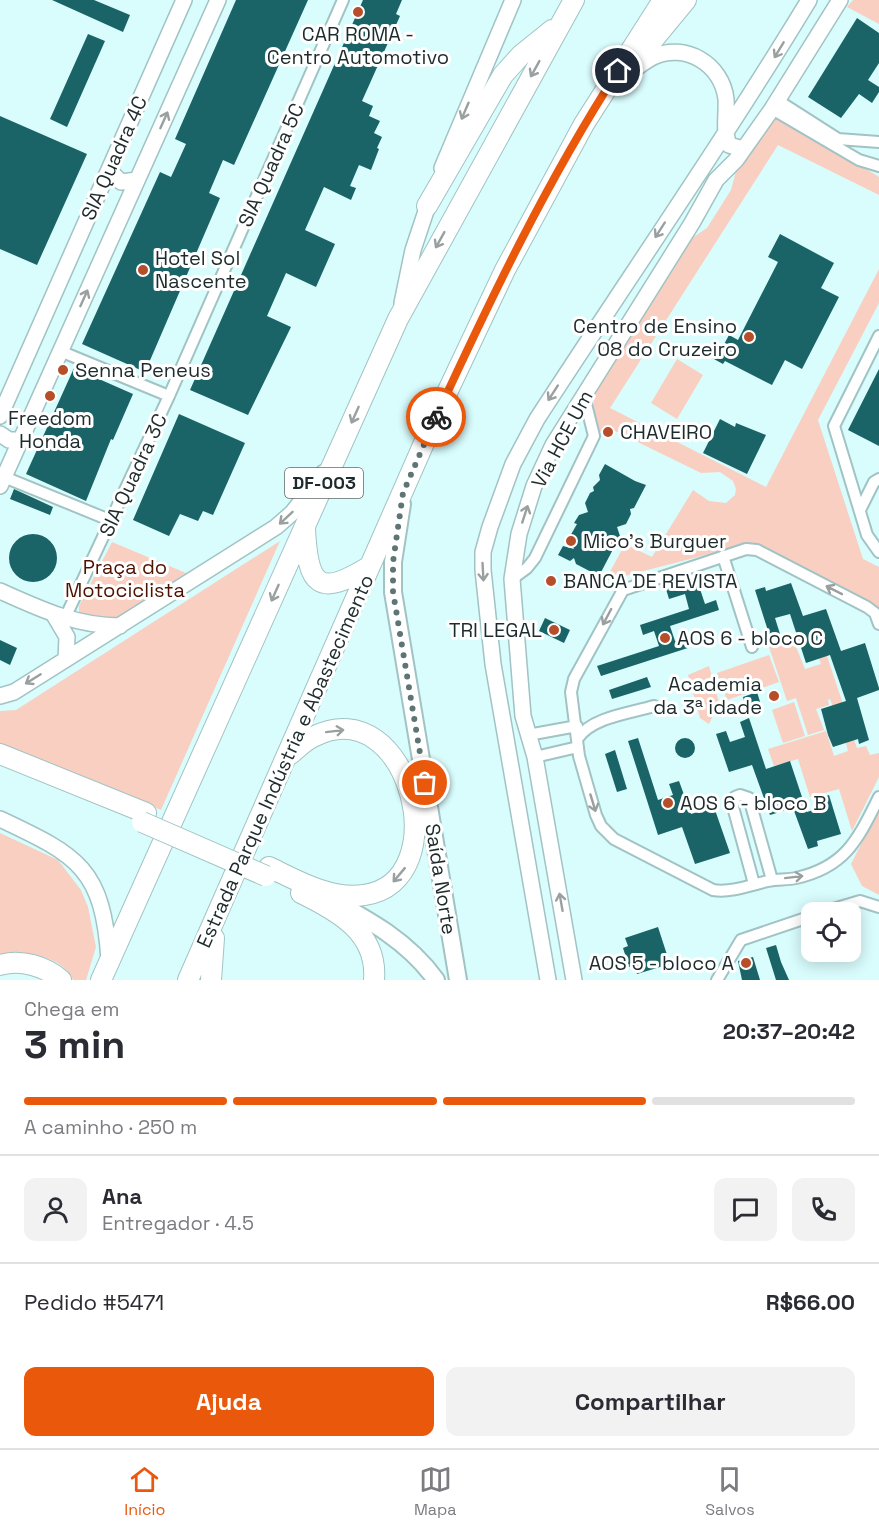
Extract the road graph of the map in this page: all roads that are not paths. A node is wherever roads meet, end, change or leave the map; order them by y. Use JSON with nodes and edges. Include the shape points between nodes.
{"nodes":[{"id":1,"x":184,"y":0,"type":"edge"},
{"id":2,"x":218,"y":0,"type":"edge"},
{"id":3,"x":343,"y":0,"type":"edge"},
{"id":4,"x":513,"y":0,"type":"edge"},
{"id":5,"x":574,"y":0,"type":"edge"},
{"id":6,"x":663,"y":0,"type":"edge"},
{"id":7,"x":686,"y":0,"type":"edge"},
{"id":8,"x":810,"y":0,"type":"edge"},
{"id":9,"x":835,"y":4,"type":"edge"},
{"id":10,"x":561,"y":22,"type":"junction"},
{"id":11,"x":622,"y":78,"type":"junction"},
{"id":12,"x":775,"y":105,"type":"junction"},
{"id":13,"x":584,"y":124,"type":"junction"},
{"id":14,"x":726,"y":131,"type":"junction"},
{"id":15,"x":879,"y":142,"type":"edge"},
{"id":16,"x":743,"y":149,"type":"junction"},
{"id":17,"x":879,"y":166,"type":"edge"},
{"id":18,"x":110,"y":171,"type":"junction"},
{"id":19,"x":137,"y":180,"type":"junction"},
{"id":20,"x":97,"y":197,"type":"junction"},
{"id":21,"x":677,"y":203,"type":"junction"},
{"id":22,"x":428,"y":206,"type":"junction"},
{"id":23,"x":123,"y":208,"type":"junction"},
{"id":24,"x":692,"y":223,"type":"junction"},
{"id":25,"x":398,"y":319,"type":"junction"},
{"id":26,"x":879,"y":336,"type":"edge"},
{"id":27,"x":60,"y":351,"type":"junction"},
{"id":28,"x":169,"y":396,"type":"junction"},
{"id":29,"x":584,"y":396,"type":"junction"},
{"id":30,"x":0,"y":416,"type":"edge"},
{"id":31,"x":0,"y":434,"type":"edge"},
{"id":32,"x":21,"y":440,"type":"junction"},
{"id":33,"x":336,"y":457,"type":"junction"},
{"id":34,"x":879,"y":479,"type":"edge"},
{"id":35,"x":2,"y":482,"type":"edge"},
{"id":36,"x":403,"y":493,"type":"junction"},
{"id":37,"x":860,"y":510,"type":"junction"},
{"id":38,"x":112,"y":521,"type":"junction"},
{"id":39,"x":305,"y":526,"type":"junction"},
{"id":40,"x":879,"y":552,"type":"edge"},
{"id":41,"x":723,"y":556,"type":"junction"},
{"id":42,"x":370,"y":566,"type":"junction"},
{"id":43,"x":512,"y":579,"type":"junction"},
{"id":44,"x":0,"y":591,"type":"edge"},
{"id":45,"x":60,"y":616,"type":"junction"},
{"id":46,"x":879,"y":624,"type":"edge"},
{"id":47,"x":120,"y":626,"type":"junction"},
{"id":48,"x":515,"y":637,"type":"junction"},
{"id":49,"x":489,"y":643,"type":"junction"},
{"id":50,"x":752,"y":647,"type":"dead end"},
{"id":51,"x":66,"y":659,"type":"junction"},
{"id":52,"x":492,"y":664,"type":"junction"},
{"id":53,"x":520,"y":676,"type":"junction"},
{"id":54,"x":0,"y":696,"type":"edge"},
{"id":55,"x":654,"y":706,"type":"dead end"},
{"id":56,"x":577,"y":726,"type":"junction"},
{"id":57,"x":528,"y":735,"type":"junction"},
{"id":58,"x":578,"y":742,"type":"junction"},
{"id":59,"x":0,"y":754,"type":"edge"},
{"id":60,"x":535,"y":757,"type":"junction"},
{"id":61,"x":285,"y":759,"type":"junction"},
{"id":62,"x":0,"y":768,"type":"edge"},
{"id":63,"x":879,"y":797,"type":"edge"},
{"id":64,"x":144,"y":817,"type":"junction"},
{"id":65,"x":0,"y":819,"type":"edge"},
{"id":66,"x":268,"y":871,"type":"junction"},
{"id":67,"x":771,"y":880,"type":"junction"},
{"id":68,"x":302,"y":884,"type":"junction"},
{"id":69,"x":754,"y":884,"type":"junction"},
{"id":70,"x":857,"y":902,"type":"edge"},
{"id":71,"x":879,"y":907,"type":"edge"},
{"id":72,"x":535,"y":916,"type":"junction"},
{"id":73,"x":217,"y":918,"type":"junction"},
{"id":74,"x":801,"y":920,"type":"edge"},
{"id":75,"x":566,"y":926,"type":"junction"},
{"id":76,"x":544,"y":951,"type":"junction"},
{"id":77,"x":109,"y":962,"type":"junction"},
{"id":78,"x":0,"y":965,"type":"edge"},
{"id":79,"x":61,"y":980,"type":"edge"},
{"id":80,"x":101,"y":980,"type":"edge"},
{"id":81,"x":188,"y":980,"type":"edge"},
{"id":82,"x":211,"y":980,"type":"edge"},
{"id":83,"x":374,"y":980,"type":"edge"},
{"id":84,"x":436,"y":980,"type":"edge"},
{"id":85,"x":458,"y":980,"type":"edge"},
{"id":86,"x":548,"y":980,"type":"edge"},
{"id":87,"x":573,"y":980,"type":"edge"},
{"id":88,"x":717,"y":980,"type":"edge"}],
"edges":[{"from":1,"to":18,"type":"main road","name":"SIA Quadra 4C"},
{"from":19,"to":2,"type":"main road","one_way":true},
{"from":3,"to":28,"type":"street","name":"SIA Quadra 5C"},
{"from":4,"to":22,"type":"main road","one_way":true},
{"from":5,"to":10,"type":"highway","number":"DF-003"},
{"from":6,"to":13,"type":"highway","name":"Estrada Parque Indústria e Abastecimento"},
{"from":7,"to":11,"type":"highway"},
{"from":8,"to":14,"type":"main road","one_way":true},
{"from":9,"to":12,"type":"main road","name":"Via HCE Um"},
{"from":10,"to":22,"type":"highway","via":[[503,75]]},
{"from":10,"to":25,"type":"highway","number":"DF-003","one_way":true},
{"from":11,"to":13,"type":"highway"},
{"from":11,"to":14,"type":"main road","via":[[653,57],[670,53],[698,57],[720,78],[726,97]]},
{"from":12,"to":15,"type":"street","via":[[838,139]]},
{"from":12,"to":16,"type":"main road","name":"Via HCE Um"},
{"from":12,"to":17,"type":"street","via":[[859,160]]},
{"from":13,"to":36,"type":"highway","name":"Estrada Parque Indústria e Abastecimento","via":[[505,270]]},
{"from":14,"to":16,"type":"main road","via":[[729,145]]},
{"from":14,"to":21,"type":"main road"},
{"from":16,"to":24,"type":"main road","name":"Via HCE Um","via":[[716,180]]},
{"from":18,"to":19,"type":"main road","via":[[121,182]]},
{"from":18,"to":20,"type":"main road","name":"SIA Quadra 4C"},
{"from":19,"to":23,"type":"main road"},
{"from":20,"to":23,"type":"main road","via":[[112,196]]},
{"from":20,"to":30,"type":"main road","name":"SIA Quadra 4C"},
{"from":21,"to":24,"type":"main road","via":[[692,209]]},
{"from":21,"to":49,"type":"main road","one_way":true,"via":[[537,419],[513,464],[483,552]]},
{"from":22,"to":25,"type":"main road","via":[[413,249]]},
{"from":27,"to":23,"type":"main road","one_way":true},
{"from":24,"to":29,"type":"main road","name":"Via HCE Um"},
{"from":25,"to":33,"type":"highway","number":"DF-003","one_way":true},
{"from":26,"to":37,"type":"street","via":[[834,426]]},
{"from":27,"to":28,"type":"street"},
{"from":27,"to":32,"type":"main road"},
{"from":28,"to":38,"type":"street","name":"SIA Quadra 3C"},
{"from":43,"to":29,"type":"main road","name":"Via HCE Um","one_way":true,"via":[[519,534],[534,486],[553,445]]},
{"from":29,"to":43,"type":"street","via":[[594,436],[535,558]]},
{"from":31,"to":32,"type":"main road","via":[[9,440]]},
{"from":32,"to":35,"type":"main road"},
{"from":33,"to":39,"type":"highway","number":"DF-003"},
{"from":33,"to":47,"type":"main road","one_way":true,"via":[[292,513],[276,527]]},
{"from":34,"to":37,"type":"street"},
{"from":35,"to":38,"type":"street"},
{"from":36,"to":42,"type":"highway","name":"Estrada Parque Indústria e Abastecimento"},
{"from":36,"to":85,"type":"main road","name":"Saída Norte","via":[[393,562],[393,592]]},
{"from":37,"to":40,"type":"street","via":[[871,544]]},
{"from":38,"to":45,"type":"street","name":"SIA Quadra 3C"},
{"from":39,"to":42,"type":"highway","via":[[307,560],[312,576],[320,581],[332,585],[344,582]]},
{"from":39,"to":77,"type":"highway","number":"DF-003","one_way":true},
{"from":46,"to":41,"type":"street","one_way":true,"via":[[875,613],[867,607],[757,550]]},
{"from":41,"to":50,"type":"street"},
{"from":41,"to":56,"type":"street","one_way":true,"via":[[632,586],[618,596],[574,679],[571,702]]},
{"from":42,"to":61,"type":"highway","name":"Estrada Parque Indústria e Abastecimento"},
{"from":43,"to":48,"type":"main road","name":"Via HCE Um"},
{"from":44,"to":45,"type":"main road"},
{"from":45,"to":47,"type":"main road","via":[[98,626]]},
{"from":45,"to":51,"type":"main road","via":[[67,637]]},
{"from":47,"to":51,"type":"main road"},
{"from":48,"to":49,"type":"main road","via":[[503,643]]},
{"from":48,"to":53,"type":"main road","name":"Via HCE Um"},
{"from":49,"to":52,"type":"main road"},
{"from":51,"to":54,"type":"main road","one_way":true,"via":[[14,692]]},
{"from":52,"to":53,"type":"main road","via":[[510,660]]},
{"from":52,"to":72,"type":"main road"},
{"from":53,"to":57,"type":"main road","name":"Via HCE Um"},
{"from":55,"to":58,"type":"street","via":[[593,724],[584,730]]},
{"from":56,"to":57,"type":"street"},
{"from":56,"to":58,"type":"street"},
{"from":57,"to":60,"type":"main road","name":"Via HCE Um"},
{"from":58,"to":60,"type":"street"},
{"from":58,"to":69,"type":"street","one_way":true,"via":[[596,815],[614,839],[713,890]]},
{"from":59,"to":64,"type":"highway"},
{"from":75,"to":60,"type":"main road","name":"Via HCE Um","one_way":true},
{"from":61,"to":68,"type":"highway","one_way":true,"via":[[309,739],[327,732],[350,730],[372,736],[388,748],[399,765],[413,808],[411,855],[394,883],[375,893],[352,896]]},
{"from":61,"to":73,"type":"highway","name":"Estrada Parque Indústria e Abastecimento"},
{"from":62,"to":64,"type":"highway"},
{"from":67,"to":63,"type":"street","one_way":true,"via":[[815,873],[841,858],[852,847]]},
{"from":64,"to":66,"type":"highway"},
{"from":65,"to":77,"type":"main road","via":[[46,840],[70,856],[90,878],[104,908]]},
{"from":66,"to":68,"type":"highway"},
{"from":66,"to":83,"type":"highway","via":[[357,928],[373,958]]},
{"from":67,"to":69,"type":"street"},
{"from":67,"to":69,"type":"street","via":[[749,798],[740,795],[733,803]]},
{"from":68,"to":84,"type":"main road","via":[[379,925],[407,947]]},
{"from":70,"to":71,"type":"street"},
{"from":72,"to":75,"type":"main road","via":[[548,929]]},
{"from":72,"to":76,"type":"main road"},
{"from":73,"to":81,"type":"highway","name":"Estrada Parque Indústria e Abastecimento"},
{"from":73,"to":82,"type":"highway"},
{"from":74,"to":88,"type":"street","via":[[741,940]]},
{"from":75,"to":87,"type":"main road","name":"Via HCE Um"},
{"from":76,"to":86,"type":"main road"},
{"from":76,"to":87,"type":"main road","via":[[553,946],[563,951]]},
{"from":77,"to":80,"type":"highway","number":"DF-003"},
{"from":78,"to":79,"type":"highway","via":[[29,964],[52,972]]}]}
